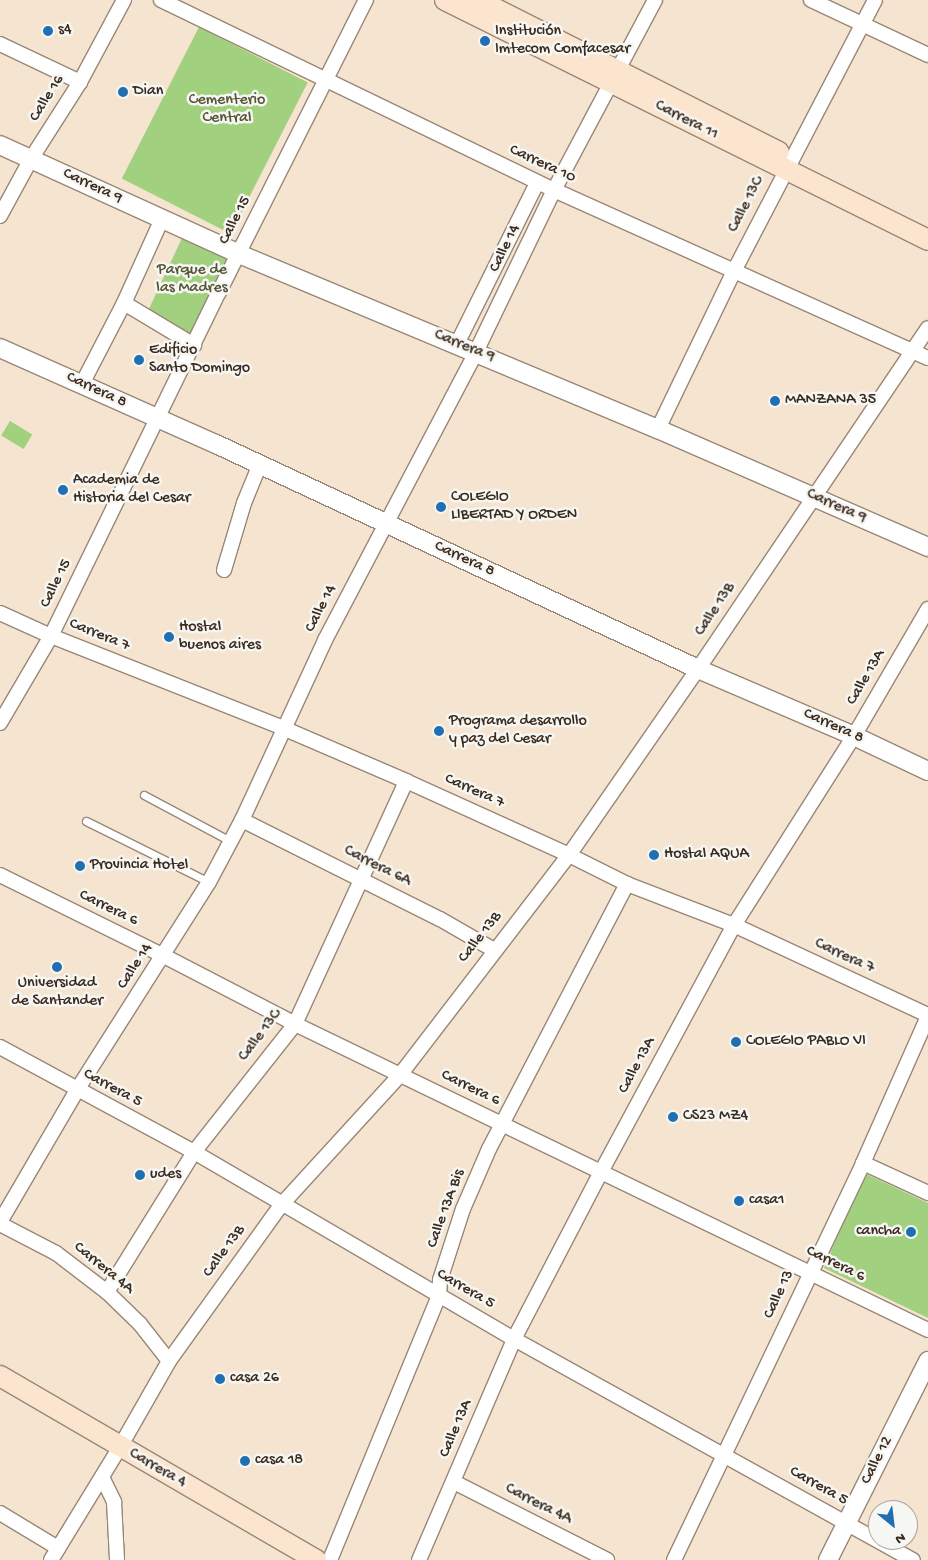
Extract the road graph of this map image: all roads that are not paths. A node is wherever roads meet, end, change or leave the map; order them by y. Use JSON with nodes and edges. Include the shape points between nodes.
{"nodes":[{"id":1,"x":124,"y":0,"type":"edge"},
{"id":2,"x":161,"y":0,"type":"edge"},
{"id":3,"x":366,"y":0,"type":"edge"},
{"id":4,"x":445,"y":0,"type":"edge"},
{"id":5,"x":655,"y":0,"type":"edge"},
{"id":6,"x":811,"y":0,"type":"edge"},
{"id":7,"x":875,"y":0,"type":"edge"},
{"id":8,"x":475,"y":4,"type":"edge"},
{"id":9,"x":862,"y":25,"type":"junction"},
{"id":10,"x":0,"y":44,"type":"edge"},
{"id":11,"x":928,"y":55,"type":"edge"},
{"id":12,"x":614,"y":76,"type":"junction"},
{"id":13,"x":326,"y":81,"type":"junction"},
{"id":14,"x":80,"y":82,"type":"junction"},
{"id":15,"x":0,"y":145,"type":"edge"},
{"id":16,"x":32,"y":159,"type":"junction"},
{"id":17,"x":788,"y":164,"type":"junction"},
{"id":18,"x":537,"y":182,"type":"junction"},
{"id":19,"x":554,"y":190,"type":"junction"},
{"id":20,"x":0,"y":216,"type":"edge"},
{"id":21,"x":162,"y":219,"type":"junction"},
{"id":22,"x":928,"y":227,"type":"edge"},
{"id":23,"x":928,"y":240,"type":"edge"},
{"id":24,"x":239,"y":254,"type":"junction"},
{"id":25,"x":734,"y":271,"type":"junction"},
{"id":26,"x":124,"y":302,"type":"junction"},
{"id":27,"x":928,"y":328,"type":"edge"},
{"id":28,"x":457,"y":344,"type":"junction"},
{"id":29,"x":194,"y":345,"type":"junction"},
{"id":30,"x":0,"y":348,"type":"edge"},
{"id":31,"x":913,"y":351,"type":"junction"},
{"id":32,"x":476,"y":352,"type":"junction"},
{"id":33,"x":928,"y":358,"type":"edge"},
{"id":34,"x":82,"y":384,"type":"junction"},
{"id":35,"x":157,"y":419,"type":"junction"},
{"id":36,"x":658,"y":429,"type":"junction"},
{"id":37,"x":260,"y":464,"type":"junction"},
{"id":38,"x":812,"y":497,"type":"junction"},
{"id":39,"x":386,"y":523,"type":"junction"},
{"id":40,"x":928,"y":547,"type":"edge"},
{"id":41,"x":224,"y":570,"type":"dead end"},
{"id":42,"x":928,"y":609,"type":"edge"},
{"id":43,"x":0,"y":613,"type":"edge"},
{"id":44,"x":51,"y":636,"type":"junction"},
{"id":45,"x":698,"y":669,"type":"junction"},
{"id":46,"x":0,"y":723,"type":"edge"},
{"id":47,"x":283,"y":728,"type":"junction"},
{"id":48,"x":854,"y":736,"type":"junction"},
{"id":49,"x":928,"y":771,"type":"edge"},
{"id":50,"x":406,"y":780,"type":"junction"},
{"id":51,"x":144,"y":795,"type":"dead end"},
{"id":52,"x":242,"y":820,"type":"junction"},
{"id":53,"x":86,"y":821,"type":"dead end"},
{"id":54,"x":230,"y":842,"type":"junction"},
{"id":55,"x":569,"y":855,"type":"junction"},
{"id":56,"x":0,"y":875,"type":"edge"},
{"id":57,"x":361,"y":879,"type":"junction"},
{"id":58,"x":209,"y":882,"type":"junction"},
{"id":59,"x":627,"y":884,"type":"junction"},
{"id":60,"x":734,"y":925,"type":"junction"},
{"id":61,"x":494,"y":950,"type":"junction"},
{"id":62,"x":164,"y":956,"type":"junction"},
{"id":63,"x":928,"y":1016,"type":"edge"},
{"id":64,"x":294,"y":1024,"type":"junction"},
{"id":65,"x":0,"y":1047,"type":"edge"},
{"id":66,"x":400,"y":1075,"type":"junction"},
{"id":67,"x":78,"y":1090,"type":"junction"},
{"id":68,"x":502,"y":1124,"type":"junction"},
{"id":69,"x":194,"y":1152,"type":"junction"},
{"id":70,"x":863,"y":1163,"type":"junction"},
{"id":71,"x":601,"y":1172,"type":"junction"},
{"id":72,"x":928,"y":1193,"type":"edge"},
{"id":73,"x":281,"y":1205,"type":"junction"},
{"id":74,"x":0,"y":1223,"type":"edge"},
{"id":75,"x":810,"y":1273,"type":"junction"},
{"id":76,"x":107,"y":1292,"type":"junction"},
{"id":77,"x":439,"y":1295,"type":"junction"},
{"id":78,"x":928,"y":1330,"type":"edge"},
{"id":79,"x":514,"y":1339,"type":"junction"},
{"id":80,"x":169,"y":1360,"type":"junction"},
{"id":81,"x":928,"y":1362,"type":"edge"},
{"id":82,"x":0,"y":1376,"type":"edge"},
{"id":83,"x":120,"y":1447,"type":"junction"},
{"id":84,"x":724,"y":1454,"type":"junction"},
{"id":85,"x":102,"y":1477,"type":"junction"},
{"id":86,"x":454,"y":1482,"type":"junction"},
{"id":87,"x":0,"y":1512,"type":"edge"},
{"id":88,"x":847,"y":1523,"type":"junction"},
{"id":89,"x":57,"y":1556,"type":"edge"},
{"id":90,"x":117,"y":1560,"type":"edge"},
{"id":91,"x":316,"y":1560,"type":"edge"},
{"id":92,"x":330,"y":1560,"type":"edge"},
{"id":93,"x":419,"y":1560,"type":"edge"},
{"id":94,"x":606,"y":1560,"type":"edge"},
{"id":95,"x":674,"y":1560,"type":"edge"},
{"id":96,"x":828,"y":1560,"type":"edge"},
{"id":97,"x":913,"y":1560,"type":"edge"}],
"edges":[{"from":1,"to":14,"type":"street","name":"Calle 16"},
{"from":2,"to":13,"type":"street","name":"Carrera 10"},
{"from":3,"to":13,"type":"street","name":"Calle 15"},
{"from":4,"to":8,"type":"main road","name":"Carrera 11"},
{"from":5,"to":12,"type":"street","name":"Calle 14"},
{"from":6,"to":9,"type":"street"},
{"from":7,"to":9,"type":"street","name":"Calle 13C"},
{"from":8,"to":12,"type":"main road","name":"Carrera 11"},
{"from":9,"to":11,"type":"street"},
{"from":9,"to":17,"type":"street","name":"Calle 13C"},
{"from":10,"to":14,"type":"street"},
{"from":12,"to":17,"type":"main road","name":"Carrera 11"},
{"from":12,"to":19,"type":"street","name":"Calle 14"},
{"from":13,"to":18,"type":"street","name":"Carrera 10"},
{"from":13,"to":24,"type":"street","name":"Calle 15"},
{"from":14,"to":16,"type":"street","name":"Calle 16"},
{"from":15,"to":16,"type":"street","name":"Carrera 9"},
{"from":16,"to":20,"type":"street","name":"Calle 16"},
{"from":16,"to":21,"type":"street","name":"Carrera 9"},
{"from":17,"to":22,"type":"main road","name":"Carrera 11"},
{"from":17,"to":23,"type":"main road","name":"Carrera 11"},
{"from":17,"to":25,"type":"street","name":"Calle 13C"},
{"from":18,"to":19,"type":"street","name":"Carrera 10"},
{"from":18,"to":28,"type":"street"},
{"from":19,"to":25,"type":"street","name":"Carrera 10"},
{"from":19,"to":32,"type":"street","name":"Calle 14"},
{"from":21,"to":24,"type":"street","name":"Carrera 9"},
{"from":21,"to":26,"type":"street"},
{"from":24,"to":28,"type":"street","name":"Carrera 9"},
{"from":24,"to":29,"type":"street","name":"Calle 15"},
{"from":25,"to":31,"type":"street","name":"Carrera 10"},
{"from":25,"to":36,"type":"street","name":"Calle 13C"},
{"from":26,"to":29,"type":"street"},
{"from":26,"to":34,"type":"street"},
{"from":27,"to":31,"type":"street","name":"Calle 13B"},
{"from":28,"to":32,"type":"street","name":"Carrera 9"},
{"from":29,"to":35,"type":"street","name":"Calle 15"},
{"from":30,"to":34,"type":"street","name":"Carrera 8"},
{"from":31,"to":33,"type":"street"},
{"from":31,"to":38,"type":"street","name":"Calle 13B"},
{"from":32,"to":36,"type":"street","name":"Carrera 9"},
{"from":32,"to":39,"type":"street","name":"Calle 14"},
{"from":34,"to":35,"type":"street","name":"Carrera 8"},
{"from":35,"to":37,"type":"street","name":"Carrera 8"},
{"from":35,"to":44,"type":"street","name":"Calle 15"},
{"from":36,"to":38,"type":"street","name":"Carrera 9"},
{"from":37,"to":39,"type":"street","name":"Carrera 8"},
{"from":37,"to":41,"type":"street"},
{"from":38,"to":40,"type":"street","name":"Carrera 9"},
{"from":38,"to":45,"type":"street","name":"Calle 13B"},
{"from":39,"to":45,"type":"street","name":"Carrera 8"},
{"from":39,"to":47,"type":"street","name":"Calle 14"},
{"from":42,"to":48,"type":"street","name":"Calle 13A"},
{"from":43,"to":44,"type":"street","name":"Carrera 7"},
{"from":44,"to":46,"type":"street","name":"Calle 15"},
{"from":44,"to":47,"type":"street","name":"Carrera 7"},
{"from":45,"to":48,"type":"street","name":"Carrera 8"},
{"from":45,"to":55,"type":"street","name":"Calle 13B"},
{"from":47,"to":50,"type":"street","name":"Carrera 7"},
{"from":47,"to":52,"type":"street","name":"Calle 14"},
{"from":48,"to":49,"type":"street","name":"Carrera 8"},
{"from":48,"to":60,"type":"street","name":"Calle 13A"},
{"from":50,"to":55,"type":"street","name":"Carrera 7"},
{"from":50,"to":57,"type":"street","name":"Calle 13C"},
{"from":51,"to":54,"type":"lane"},
{"from":52,"to":54,"type":"street","name":"Calle 14"},
{"from":52,"to":57,"type":"street","name":"Carrera 6A"},
{"from":53,"to":58,"type":"lane"},
{"from":54,"to":58,"type":"street","name":"Calle 14"},
{"from":55,"to":59,"type":"street","name":"Carrera 7"},
{"from":55,"to":61,"type":"street","name":"Calle 13B"},
{"from":56,"to":62,"type":"street","name":"Carrera 6"},
{"from":57,"to":61,"type":"street","name":"Carrera 6A"},
{"from":57,"to":64,"type":"street","name":"Calle 13C"},
{"from":58,"to":62,"type":"street","name":"Calle 14"},
{"from":59,"to":60,"type":"street","name":"Carrera 7"},
{"from":59,"to":68,"type":"street","name":"Calle 13A Bis"},
{"from":60,"to":63,"type":"street","name":"Carrera 7"},
{"from":60,"to":71,"type":"street","name":"Calle 13A"},
{"from":61,"to":66,"type":"street","name":"Calle 13B"},
{"from":62,"to":64,"type":"street","name":"Carrera 6"},
{"from":62,"to":67,"type":"street","name":"Calle 14"},
{"from":63,"to":70,"type":"street","name":"Calle 13"},
{"from":64,"to":66,"type":"street","name":"Carrera 6"},
{"from":64,"to":69,"type":"street","name":"Calle 13C"},
{"from":65,"to":67,"type":"street","name":"Carrera 5"},
{"from":66,"to":68,"type":"street","name":"Carrera 6"},
{"from":66,"to":73,"type":"street","name":"Calle 13B"},
{"from":67,"to":69,"type":"street","name":"Carrera 5"},
{"from":67,"to":74,"type":"street","name":"Calle 14"},
{"from":68,"to":71,"type":"street","name":"Carrera 6"},
{"from":68,"to":77,"type":"street","name":"Calle 13A Bis","via":[[463,1209],[440,1280]]},
{"from":69,"to":73,"type":"street","name":"Carrera 5"},
{"from":69,"to":76,"type":"street","name":"Calle 13C"},
{"from":70,"to":72,"type":"street"},
{"from":70,"to":75,"type":"street","name":"Calle 13"},
{"from":71,"to":75,"type":"street","name":"Carrera 6"},
{"from":71,"to":79,"type":"street","name":"Calle 13A"},
{"from":73,"to":77,"type":"street","name":"Carrera 5"},
{"from":73,"to":80,"type":"street","name":"Calle 13B"},
{"from":74,"to":76,"type":"street","name":"Carrera 4A","via":[[56,1253]]},
{"from":75,"to":78,"type":"street","name":"Carrera 6"},
{"from":75,"to":84,"type":"street","name":"Calle 13"},
{"from":76,"to":80,"type":"street","name":"Carrera 4A","via":[[140,1324]]},
{"from":77,"to":79,"type":"street","name":"Carrera 5"},
{"from":77,"to":92,"type":"street","name":"Calle 13A Bis"},
{"from":79,"to":84,"type":"street","name":"Carrera 5"},
{"from":79,"to":86,"type":"street","name":"Calle 13A"},
{"from":80,"to":83,"type":"street","name":"Calle 13B"},
{"from":81,"to":88,"type":"street","name":"Calle 12"},
{"from":82,"to":83,"type":"main road","name":"Carrera 4"},
{"from":83,"to":85,"type":"street","name":"Calle 13B"},
{"from":83,"to":91,"type":"main road","name":"Carrera 4"},
{"from":84,"to":88,"type":"street","name":"Carrera 5"},
{"from":84,"to":95,"type":"street","name":"Calle 13"},
{"from":85,"to":89,"type":"street","name":"Calle 13B"},
{"from":85,"to":90,"type":"street","via":[[114,1502]]},
{"from":86,"to":93,"type":"street","name":"Calle 13A"},
{"from":86,"to":94,"type":"street","name":"Carrera 4A"},
{"from":87,"to":89,"type":"street"},
{"from":88,"to":96,"type":"street","name":"Calle 12"},
{"from":88,"to":97,"type":"street","name":"Carrera 5"}]}
